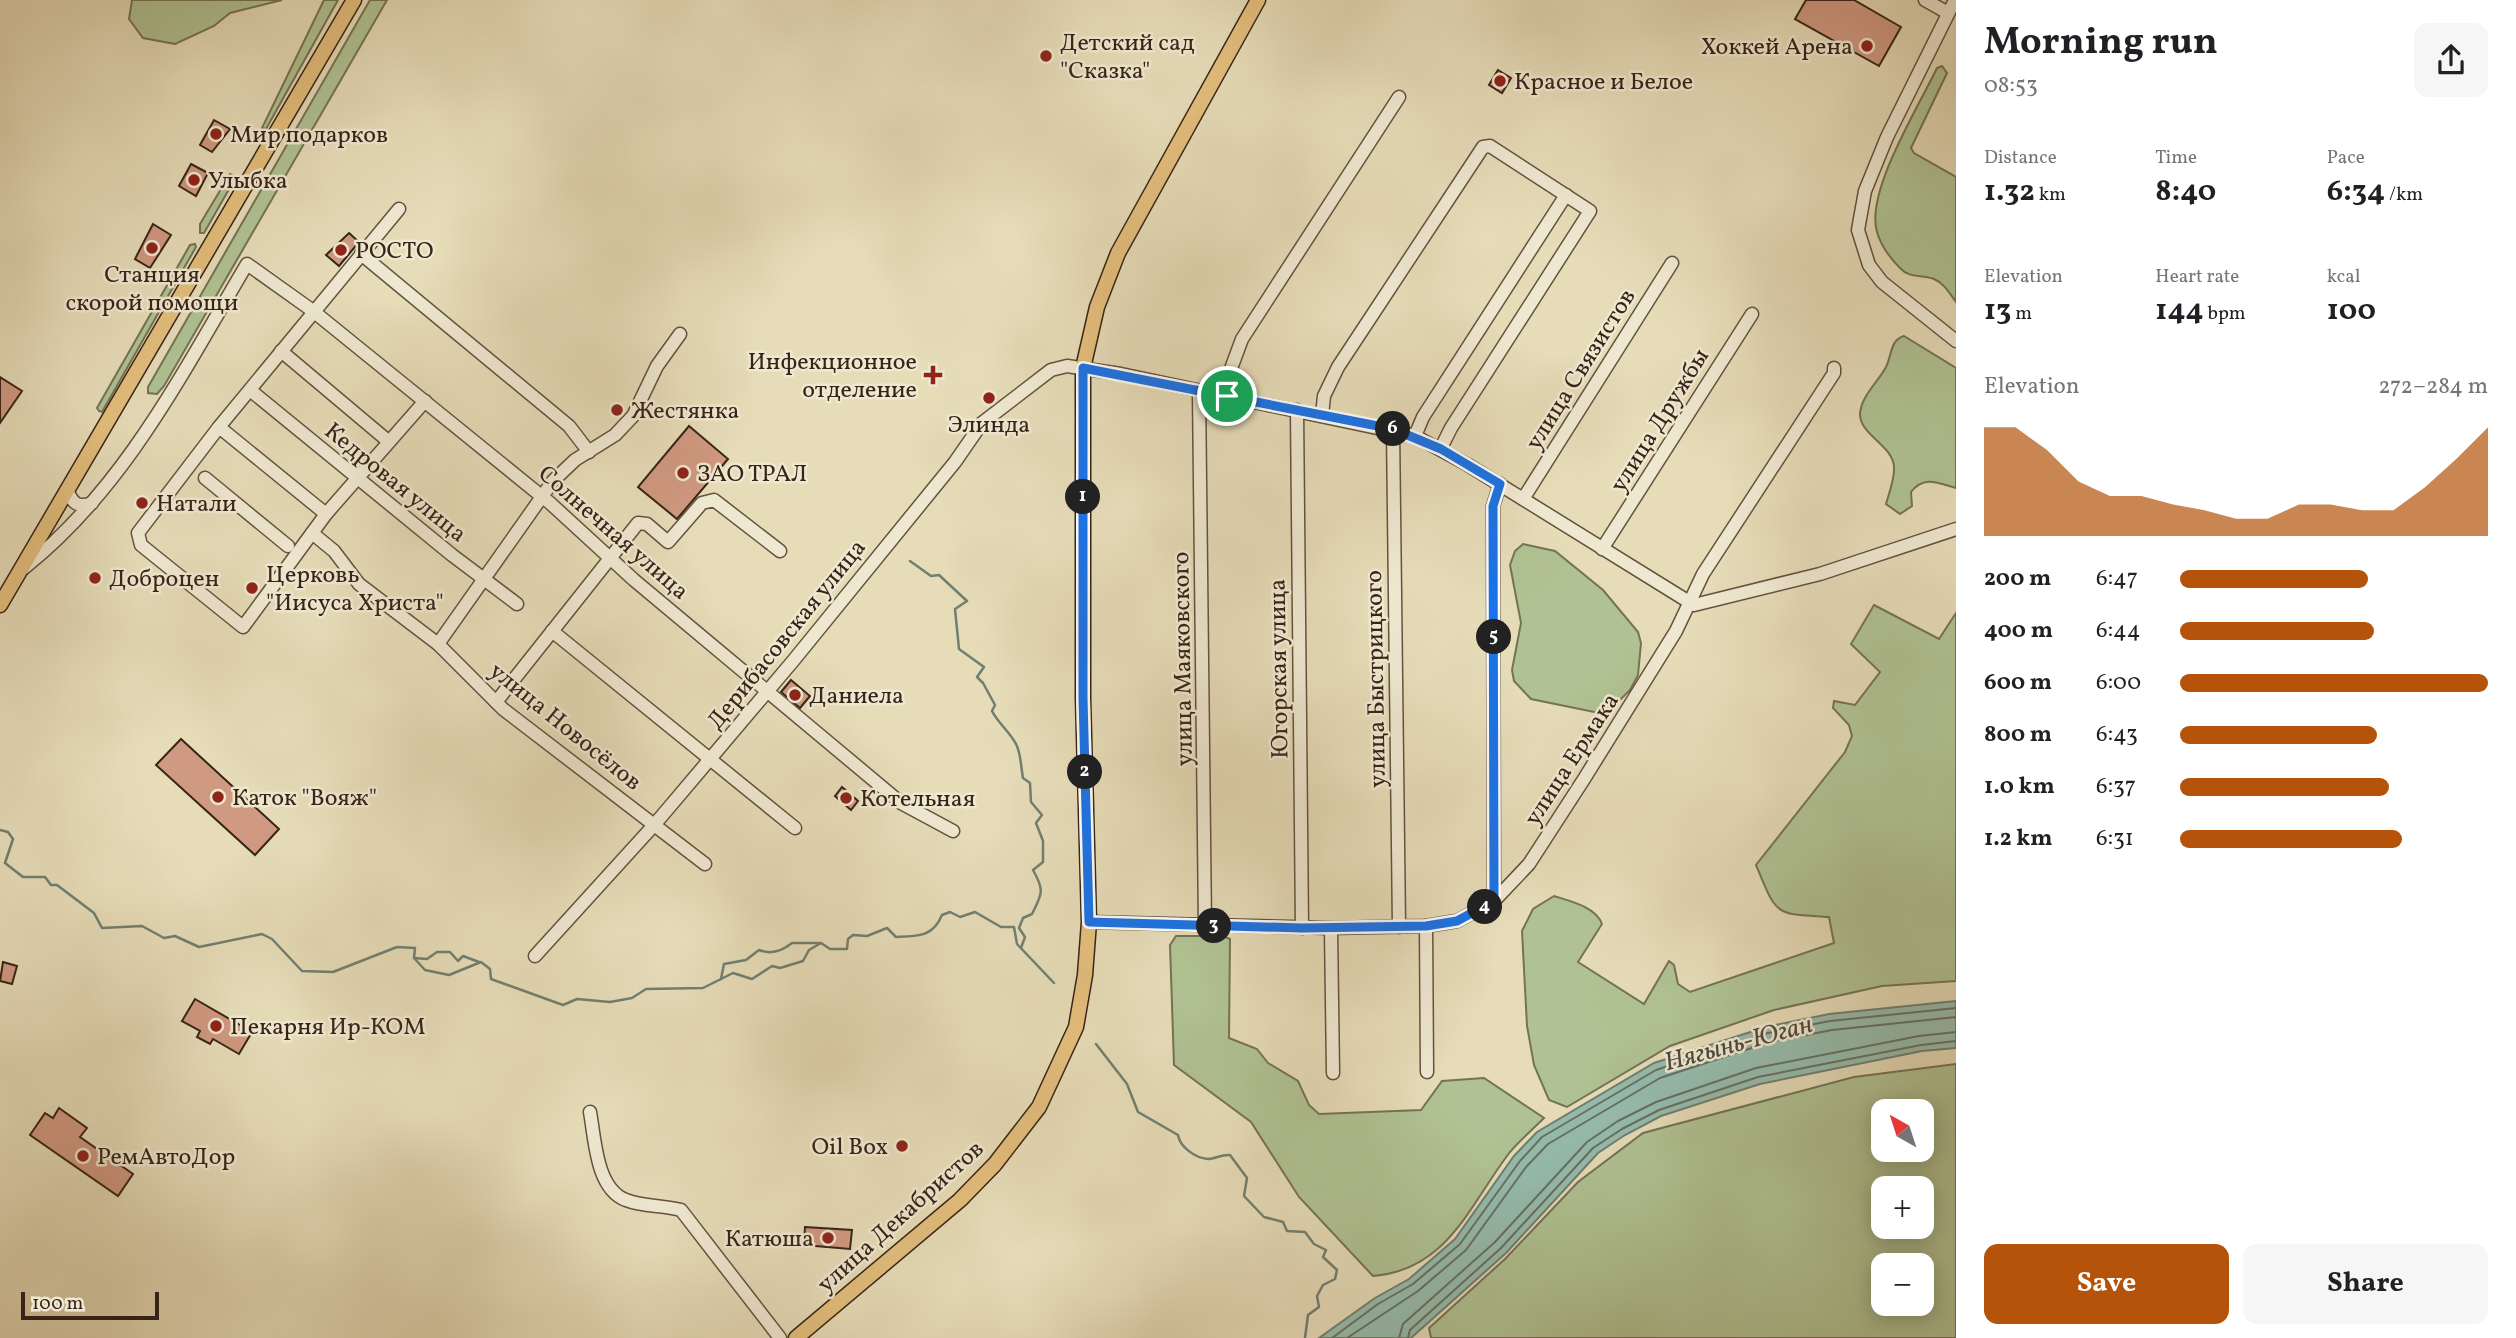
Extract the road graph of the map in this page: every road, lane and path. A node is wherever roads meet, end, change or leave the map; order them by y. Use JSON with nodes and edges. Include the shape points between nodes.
{"nodes":[{"id":1,"x":354,"y":0,"type":"edge"},
{"id":2,"x":1258,"y":0,"type":"edge"},
{"id":3,"x":1925,"y":0,"type":"edge"},
{"id":4,"x":1955,"y":0,"type":"edge"},
{"id":5,"x":1948,"y":13,"type":"junction"},
{"id":6,"x":1399,"y":97,"type":"dead end"},
{"id":7,"x":1566,"y":195,"type":"junction"},
{"id":8,"x":399,"y":209,"type":"dead end"},
{"id":9,"x":361,"y":254,"type":"junction"},
{"id":10,"x":1672,"y":263,"type":"dead end"},
{"id":11,"x":313,"y":311,"type":"junction"},
{"id":12,"x":1752,"y":314,"type":"dead end"},
{"id":13,"x":680,"y":334,"type":"dead end"},
{"id":14,"x":1956,"y":341,"type":"edge"},
{"id":15,"x":281,"y":351,"type":"junction"},
{"id":16,"x":1083,"y":368,"type":"junction"},
{"id":17,"x":1834,"y":368,"type":"dead end"},
{"id":18,"x":250,"y":390,"type":"junction"},
{"id":19,"x":1199,"y":391,"type":"junction"},
{"id":20,"x":1227,"y":396,"type":"junction"},
{"id":21,"x":425,"y":401,"type":"junction"},
{"id":22,"x":1297,"y":410,"type":"junction"},
{"id":23,"x":1322,"y":415,"type":"junction"},
{"id":24,"x":219,"y":427,"type":"junction"},
{"id":25,"x":1393,"y":429,"type":"junction"},
{"id":26,"x":1415,"y":436,"type":"junction"},
{"id":27,"x":388,"y":441,"type":"junction"},
{"id":28,"x":1441,"y":449,"type":"junction"},
{"id":29,"x":589,"y":452,"type":"junction"},
{"id":30,"x":357,"y":477,"type":"junction"},
{"id":31,"x":205,"y":478,"type":"dead end"},
{"id":32,"x":1500,"y":484,"type":"junction"},
{"id":33,"x":68,"y":492,"type":"junction"},
{"id":34,"x":541,"y":496,"type":"junction"},
{"id":35,"x":1523,"y":499,"type":"junction"},
{"id":36,"x":92,"y":503,"type":"junction"},
{"id":37,"x":326,"y":514,"type":"junction"},
{"id":38,"x":1956,"y":529,"type":"edge"},
{"id":39,"x":312,"y":533,"type":"junction"},
{"id":40,"x":288,"y":546,"type":"dead end"},
{"id":41,"x":1602,"y":549,"type":"junction"},
{"id":42,"x":780,"y":551,"type":"dead end"},
{"id":43,"x":610,"y":556,"type":"junction"},
{"id":44,"x":22,"y":569,"type":"junction"},
{"id":45,"x":485,"y":579,"type":"junction"},
{"id":46,"x":1688,"y":603,"type":"junction"},
{"id":47,"x":517,"y":604,"type":"dead end"},
{"id":48,"x":0,"y":605,"type":"edge"},
{"id":49,"x":552,"y":631,"type":"junction"},
{"id":50,"x":438,"y":644,"type":"junction"},
{"id":51,"x":768,"y":690,"type":"junction"},
{"id":52,"x":496,"y":702,"type":"junction"},
{"id":53,"x":710,"y":758,"type":"junction"},
{"id":54,"x":655,"y":824,"type":"junction"},
{"id":55,"x":795,"y":828,"type":"dead end"},
{"id":56,"x":953,"y":831,"type":"dead end"},
{"id":57,"x":705,"y":864,"type":"dead end"},
{"id":58,"x":1494,"y":901,"type":"junction"},
{"id":59,"x":1089,"y":922,"type":"junction"},
{"id":60,"x":1205,"y":926,"type":"junction"},
{"id":61,"x":1426,"y":926,"type":"junction"},
{"id":62,"x":1399,"y":927,"type":"junction"},
{"id":63,"x":1302,"y":928,"type":"junction"},
{"id":64,"x":1331,"y":928,"type":"junction"},
{"id":65,"x":536,"y":956,"type":"dead end"},
{"id":66,"x":1427,"y":1072,"type":"dead end"},
{"id":67,"x":1333,"y":1073,"type":"dead end"},
{"id":68,"x":590,"y":1112,"type":"dead end"},
{"id":69,"x":780,"y":1338,"type":"edge"},
{"id":70,"x":796,"y":1338,"type":"edge"}],
"edges":[{"from":1,"to":33,"type":"main road"},
{"from":2,"to":16,"type":"main road","name":"улица Декабристов","via":[[1118,253],[1097,307]]},
{"from":3,"to":5,"type":"street"},
{"from":4,"to":5,"type":"street"},
{"from":5,"to":14,"type":"street","via":[[1887,137],[1865,191],[1858,230],[1869,265],[1882,282]]},
{"from":6,"to":20,"type":"street","via":[[1242,339]]},
{"from":7,"to":23,"type":"street","via":[[1490,146],[1483,146],[1338,367],[1324,396]]},
{"from":7,"to":26,"type":"street"},
{"from":7,"to":28,"type":"street","via":[[1590,211]]},
{"from":8,"to":9,"type":"street"},
{"from":9,"to":11,"type":"street"},
{"from":9,"to":29,"type":"street","via":[[569,425]]},
{"from":10,"to":35,"type":"street","name":"улица Связистов"},
{"from":11,"to":15,"type":"street"},
{"from":11,"to":21,"type":"street","name":"Солнечная улица"},
{"from":11,"to":36,"type":"street","name":"Солнечная улица","via":[[247,264],[138,444]]},
{"from":12,"to":41,"type":"street","name":"улица Дружбы"},
{"from":13,"to":29,"type":"street","via":[[657,366],[633,416]]},
{"from":15,"to":18,"type":"street"},
{"from":15,"to":27,"type":"street"},
{"from":16,"to":19,"type":"street","name":"Дерибасовская улица"},
{"from":16,"to":51,"type":"street","name":"Дерибасовская улица","via":[[1051,370],[982,423]]},
{"from":16,"to":59,"type":"main road","name":"улица Декабристов","via":[[1083,698]]},
{"from":17,"to":46,"type":"street","name":"улица Ермака"},
{"from":18,"to":24,"type":"street"},
{"from":18,"to":30,"type":"street","name":"Кедровая улица"},
{"from":19,"to":20,"type":"street","name":"Дерибасовская улица"},
{"from":19,"to":60,"type":"street","name":"улица Маяковского"},
{"from":20,"to":22,"type":"street","name":"Дерибасовская улица"},
{"from":21,"to":27,"type":"street"},
{"from":21,"to":34,"type":"street","name":"Солнечная улица"},
{"from":22,"to":23,"type":"street","name":"Дерибасовская улица"},
{"from":22,"to":63,"type":"street","name":"Югорская улица"},
{"from":23,"to":25,"type":"street","name":"Дерибасовская улица"},
{"from":24,"to":37,"type":"street"},
{"from":24,"to":39,"type":"street","via":[[138,533],[141,545],[243,627]]},
{"from":25,"to":26,"type":"street","name":"Дерибасовская улица"},
{"from":25,"to":62,"type":"street","name":"улица Быстрицкого"},
{"from":26,"to":28,"type":"street","name":"Дерибасовская улица"},
{"from":27,"to":30,"type":"street"},
{"from":28,"to":32,"type":"street","name":"Дерибасовская улица"},
{"from":29,"to":34,"type":"street","via":[[565,469]]},
{"from":30,"to":37,"type":"street"},
{"from":30,"to":45,"type":"street","name":"Кедровая улица"},
{"from":31,"to":40,"type":"street"},
{"from":32,"to":35,"type":"street","name":"Дерибасовская улица"},
{"from":32,"to":58,"type":"street","via":[[1493,518]]},
{"from":33,"to":36,"type":"street","via":[[76,504]]},
{"from":33,"to":44,"type":"main road"},
{"from":34,"to":43,"type":"street","name":"Солнечная улица"},
{"from":34,"to":45,"type":"street"},
{"from":35,"to":41,"type":"street","name":"Дерибасовская улица"},
{"from":36,"to":44,"type":"street"},
{"from":37,"to":39,"type":"street"},
{"from":38,"to":46,"type":"street","via":[[1820,574],[1702,605]]},
{"from":39,"to":50,"type":"street","name":"улица Новосёлов","via":[[334,551],[359,584]]},
{"from":41,"to":46,"type":"street","name":"Дерибасовская улица"},
{"from":42,"to":43,"type":"street","via":[[711,499],[702,503],[668,542],[647,524],[638,523]]},
{"from":43,"to":49,"type":"street"},
{"from":43,"to":51,"type":"street","name":"Солнечная улица"},
{"from":44,"to":48,"type":"main road"},
{"from":45,"to":47,"type":"street","name":"Кедровая улица"},
{"from":45,"to":50,"type":"street"},
{"from":46,"to":58,"type":"street","name":"улица Ермака","via":[[1676,631],[1529,864]]},
{"from":49,"to":52,"type":"street"},
{"from":49,"to":53,"type":"street"},
{"from":50,"to":52,"type":"street","name":"улица Новосёлов"},
{"from":51,"to":53,"type":"street","name":"Дерибасовская улица"},
{"from":51,"to":56,"type":"street","name":"Солнечная улица","via":[[912,811]]},
{"from":52,"to":54,"type":"street","name":"улица Новосёлов"},
{"from":53,"to":54,"type":"street","name":"Дерибасовская улица"},
{"from":53,"to":55,"type":"street"},
{"from":54,"to":57,"type":"street","name":"улица Новосёлов"},
{"from":54,"to":65,"type":"street","name":"Дерибасовская улица"},
{"from":58,"to":61,"type":"street","name":"улица Ермака","via":[[1457,921]]},
{"from":59,"to":60,"type":"street","name":"улица Ермака"},
{"from":59,"to":70,"type":"main road","name":"улица Декабристов","via":[[1086,975],[1076,1027],[1050,1089],[1028,1124],[960,1200]]},
{"from":60,"to":63,"type":"street","name":"улица Ермака"},
{"from":61,"to":62,"type":"street","name":"улица Ермака"},
{"from":61,"to":66,"type":"street"},
{"from":62,"to":64,"type":"street","name":"улица Ермака"},
{"from":63,"to":64,"type":"street","name":"улица Ермака"},
{"from":64,"to":67,"type":"street"},
{"from":68,"to":69,"type":"street","via":[[604,1177],[612,1191],[626,1201],[681,1210]]}]}
